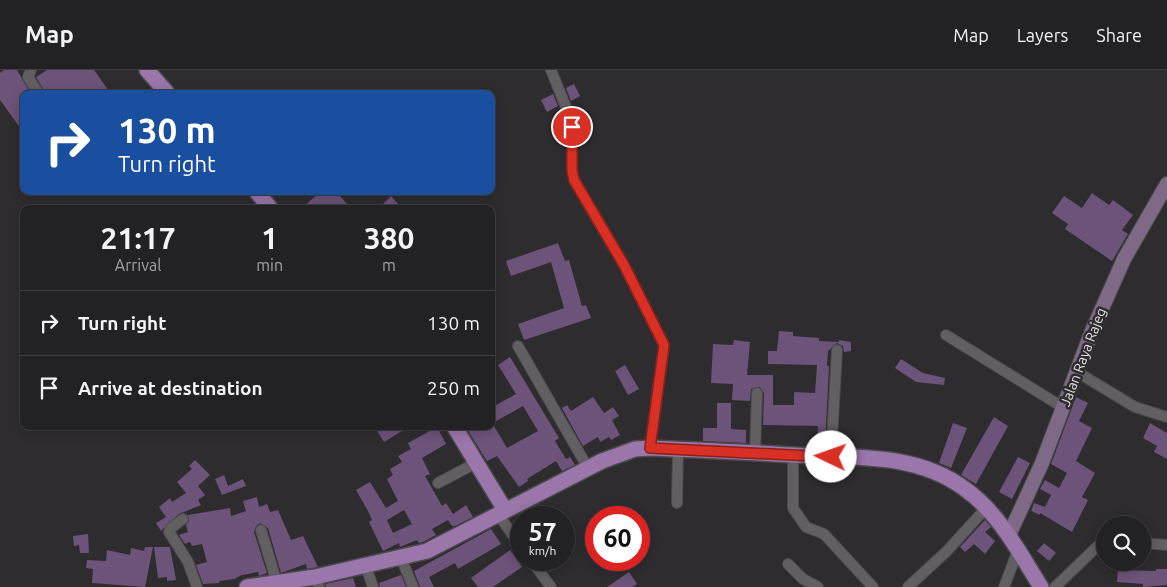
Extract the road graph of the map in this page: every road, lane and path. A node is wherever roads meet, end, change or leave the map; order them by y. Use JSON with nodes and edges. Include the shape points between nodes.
{"nodes":[{"id":1,"x":32,"y":70,"type":"edge"},
{"id":2,"x":147,"y":70,"type":"edge"},
{"id":3,"x":551,"y":70,"type":"edge"},
{"id":4,"x":36,"y":90,"type":"edge"},
{"id":5,"x":164,"y":90,"type":"edge"},
{"id":6,"x":1167,"y":184,"type":"edge"},
{"id":7,"x":259,"y":195,"type":"edge"},
{"id":8,"x":268,"y":205,"type":"edge"},
{"id":9,"x":946,"y":334,"type":"dead end"},
{"id":10,"x":518,"y":346,"type":"dead end"},
{"id":11,"x":837,"y":350,"type":"dead end"},
{"id":12,"x":1077,"y":372,"type":"junction"},
{"id":13,"x":757,"y":393,"type":"dead end"},
{"id":14,"x":1064,"y":408,"type":"junction"},
{"id":15,"x":1167,"y":417,"type":"edge"},
{"id":16,"x":456,"y":430,"type":"edge"},
{"id":17,"x":650,"y":448,"type":"junction"},
{"id":18,"x":678,"y":449,"type":"junction"},
{"id":19,"x":755,"y":452,"type":"junction"},
{"id":20,"x":793,"y":455,"type":"junction"},
{"id":21,"x":831,"y":457,"type":"junction"},
{"id":22,"x":476,"y":463,"type":"junction"},
{"id":23,"x":588,"y":468,"type":"junction"},
{"id":24,"x":438,"y":483,"type":"dead end"},
{"id":25,"x":677,"y":504,"type":"dead end"},
{"id":26,"x":987,"y":507,"type":"junction"},
{"id":27,"x":501,"y":512,"type":"junction"},
{"id":28,"x":183,"y":519,"type":"dead end"},
{"id":29,"x":510,"y":528,"type":"edge"},
{"id":30,"x":261,"y":530,"type":"dead end"},
{"id":31,"x":1009,"y":535,"type":"junction"},
{"id":32,"x":1151,"y":544,"type":"edge"},
{"id":33,"x":1167,"y":545,"type":"edge"},
{"id":34,"x":1096,"y":548,"type":"edge"},
{"id":35,"x":1018,"y":550,"type":"junction"},
{"id":36,"x":401,"y":558,"type":"junction"},
{"id":37,"x":788,"y":564,"type":"dead end"},
{"id":38,"x":366,"y":567,"type":"junction"},
{"id":39,"x":539,"y":571,"type":"edge"},
{"id":40,"x":317,"y":582,"type":"edge"},
{"id":41,"x":277,"y":583,"type":"junction"},
{"id":42,"x":197,"y":587,"type":"edge"},
{"id":43,"x":247,"y":587,"type":"edge"},
{"id":44,"x":373,"y":587,"type":"edge"},
{"id":45,"x":413,"y":587,"type":"edge"},
{"id":46,"x":551,"y":587,"type":"edge"},
{"id":47,"x":818,"y":587,"type":"edge"},
{"id":48,"x":872,"y":587,"type":"edge"},
{"id":49,"x":908,"y":587,"type":"edge"},
{"id":50,"x":1004,"y":587,"type":"edge"},
{"id":51,"x":1041,"y":587,"type":"edge"},
{"id":52,"x":1055,"y":587,"type":"edge"}],
"edges":[{"from":1,"to":4,"type":"street","via":[[28,77]]},
{"from":2,"to":5,"type":"main road"},
{"from":3,"to":17,"type":"street","via":[[572,122],[574,180],[624,265],[664,345]]},
{"from":6,"to":12,"type":"main road","name":"Jalan Raya Rajeg","via":[[1124,259]]},
{"from":7,"to":8,"type":"main road"},
{"from":9,"to":14,"type":"street"},
{"from":10,"to":23,"type":"street"},
{"from":11,"to":21,"type":"street"},
{"from":12,"to":14,"type":"main road","name":"Jalan Raya Rajeg"},
{"from":12,"to":15,"type":"street","via":[[1135,407]]},
{"from":13,"to":19,"type":"street"},
{"from":14,"to":31,"type":"main road","name":"Jalan Raya Rajeg"},
{"from":16,"to":22,"type":"main road"},
{"from":17,"to":18,"type":"main road"},
{"from":17,"to":23,"type":"main road","via":[[624,452]]},
{"from":18,"to":19,"type":"main road"},
{"from":18,"to":25,"type":"street"},
{"from":19,"to":20,"type":"main road"},
{"from":20,"to":21,"type":"main road"},
{"from":20,"to":48,"type":"street","via":[[793,508],[796,514],[809,529],[824,534]]},
{"from":21,"to":26,"type":"main road","via":[[902,462],[922,467],[956,482]]},
{"from":22,"to":24,"type":"street"},
{"from":22,"to":27,"type":"main road"},
{"from":23,"to":27,"type":"main road"},
{"from":26,"to":31,"type":"main road"},
{"from":26,"to":49,"type":"street"},
{"from":27,"to":29,"type":"street"},
{"from":27,"to":36,"type":"main road","via":[[442,545]]},
{"from":28,"to":42,"type":"street","via":[[169,532],[188,562]]},
{"from":30,"to":41,"type":"street"},
{"from":31,"to":35,"type":"main road"},
{"from":32,"to":33,"type":"street"},
{"from":34,"to":52,"type":"street"},
{"from":35,"to":50,"type":"street"},
{"from":35,"to":51,"type":"main road"},
{"from":36,"to":38,"type":"main road"},
{"from":36,"to":45,"type":"street"},
{"from":37,"to":47,"type":"street","via":[[803,579]]},
{"from":38,"to":40,"type":"main road"},
{"from":38,"to":44,"type":"street"},
{"from":39,"to":46,"type":"street"},
{"from":40,"to":41,"type":"main road"},
{"from":41,"to":43,"type":"main road"}]}
